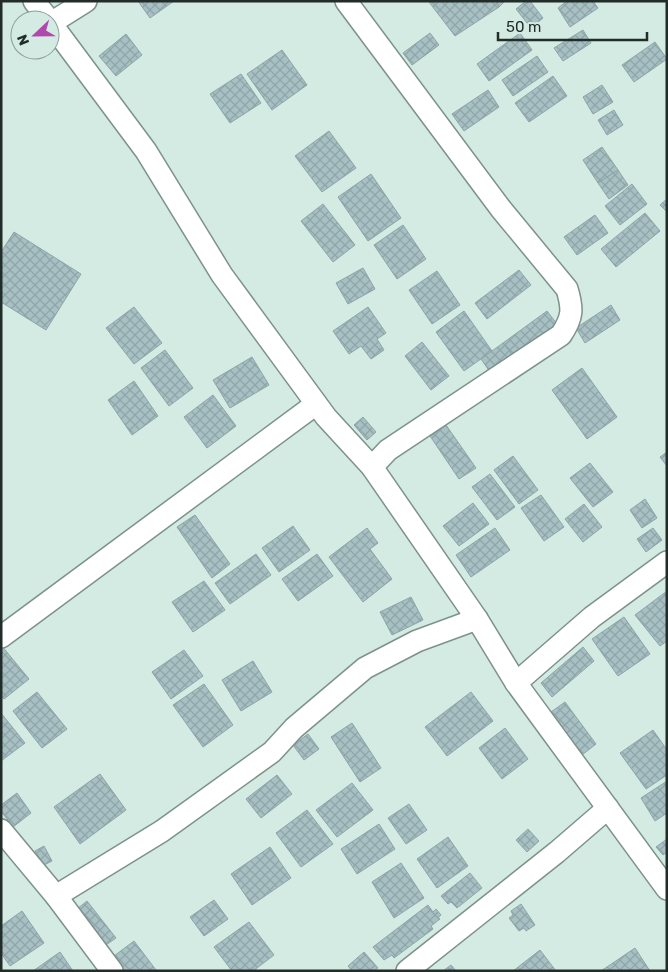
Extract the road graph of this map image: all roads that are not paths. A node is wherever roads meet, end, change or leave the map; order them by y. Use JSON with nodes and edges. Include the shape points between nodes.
{"nodes":[{"id":1,"x":86,"y":1,"type":"edge"},
{"id":2,"x":346,"y":1,"type":"edge"},
{"id":3,"x":60,"y":16,"type":"edge"},
{"id":4,"x":60,"y":35,"type":"edge"},
{"id":5,"x":316,"y":404,"type":"junction"},
{"id":6,"x":372,"y":466,"type":"junction"},
{"id":7,"x":667,"y":562,"type":"edge"},
{"id":8,"x":477,"y":619,"type":"junction"},
{"id":9,"x":1,"y":637,"type":"edge"},
{"id":10,"x":516,"y":683,"type":"junction"},
{"id":11,"x":608,"y":808,"type":"junction"},
{"id":12,"x":2,"y":834,"type":"edge"},
{"id":13,"x":667,"y":889,"type":"edge"},
{"id":14,"x":56,"y":896,"type":"junction"},
{"id":15,"x":112,"y":971,"type":"edge"},
{"id":16,"x":407,"y":971,"type":"edge"}],
"edges":[{"from":1,"to":3,"type":"street"},
{"from":2,"to":6,"type":"street","via":[[501,209],[567,289],[571,304],[570,322],[561,335],[388,450]]},
{"from":4,"to":5,"type":"street","via":[[146,151],[222,275]]},
{"from":5,"to":6,"type":"street"},
{"from":5,"to":9,"type":"street"},
{"from":6,"to":8,"type":"street"},
{"from":7,"to":10,"type":"street","via":[[592,617]]},
{"from":8,"to":10,"type":"street"},
{"from":8,"to":14,"type":"street","via":[[417,641],[365,668],[294,728],[272,752],[162,831]]},
{"from":10,"to":11,"type":"street"},
{"from":11,"to":13,"type":"street"},
{"from":11,"to":16,"type":"street"},
{"from":12,"to":14,"type":"street"},
{"from":14,"to":15,"type":"street"}]}
